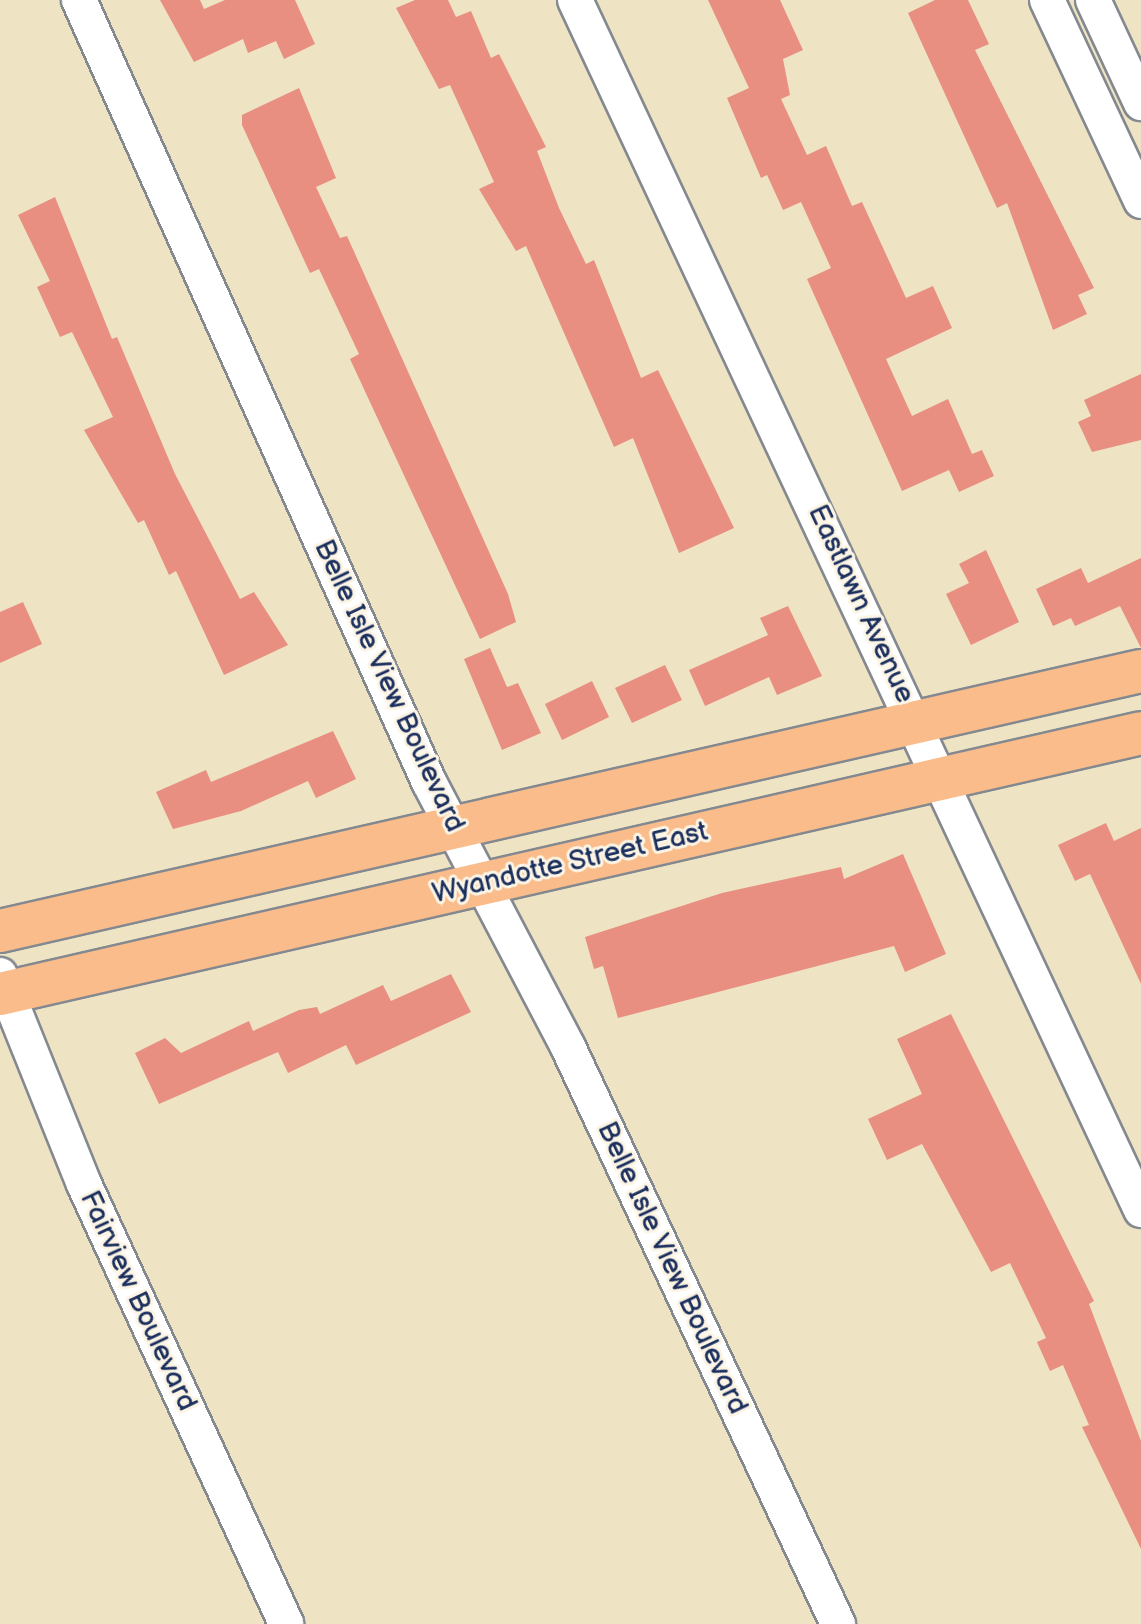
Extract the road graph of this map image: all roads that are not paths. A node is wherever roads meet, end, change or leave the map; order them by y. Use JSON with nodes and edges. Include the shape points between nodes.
{"nodes":[{"id":1,"x":79,"y":0,"type":"edge"},
{"id":2,"x":575,"y":0,"type":"edge"},
{"id":3,"x":1047,"y":0,"type":"edge"},
{"id":4,"x":1093,"y":0,"type":"edge"},
{"id":5,"x":1141,"y":103,"type":"edge"},
{"id":6,"x":1141,"y":201,"type":"edge"},
{"id":7,"x":1141,"y":671,"type":"edge"},
{"id":8,"x":916,"y":722,"type":"junction"},
{"id":9,"x":1141,"y":733,"type":"edge"},
{"id":10,"x":942,"y":779,"type":"junction"},
{"id":11,"x":453,"y":828,"type":"junction"},
{"id":12,"x":483,"y":881,"type":"junction"},
{"id":13,"x":0,"y":931,"type":"edge"},
{"id":14,"x":2,"y":987,"type":"edge"},
{"id":15,"x":1141,"y":1210,"type":"edge"},
{"id":16,"x":286,"y":1624,"type":"edge"},
{"id":17,"x":838,"y":1624,"type":"edge"}],
"edges":[{"from":1,"to":11,"type":"street","name":"Belle Isle View Boulevard"},
{"from":2,"to":8,"type":"street","name":"Eastlawn Avenue"},
{"from":3,"to":6,"type":"street"},
{"from":4,"to":5,"type":"street"},
{"from":7,"to":8,"type":"main road"},
{"from":8,"to":10,"type":"street","name":"Eastlawn Avenue"},
{"from":8,"to":11,"type":"main road"},
{"from":9,"to":10,"type":"main road","name":"Wyandotte Street East"},
{"from":10,"to":12,"type":"main road","name":"Wyandotte Street East"},
{"from":10,"to":15,"type":"street","name":"Eastlawn Avenue"},
{"from":11,"to":12,"type":"street","name":"Belle Isle View Boulevard"},
{"from":11,"to":13,"type":"main road"},
{"from":12,"to":14,"type":"main road","name":"Wyandotte Street East"},
{"from":12,"to":17,"type":"street","name":"Belle Isle View Boulevard"},
{"from":14,"to":16,"type":"street","name":"Fairview Boulevard","via":[[84,1184]]}]}
